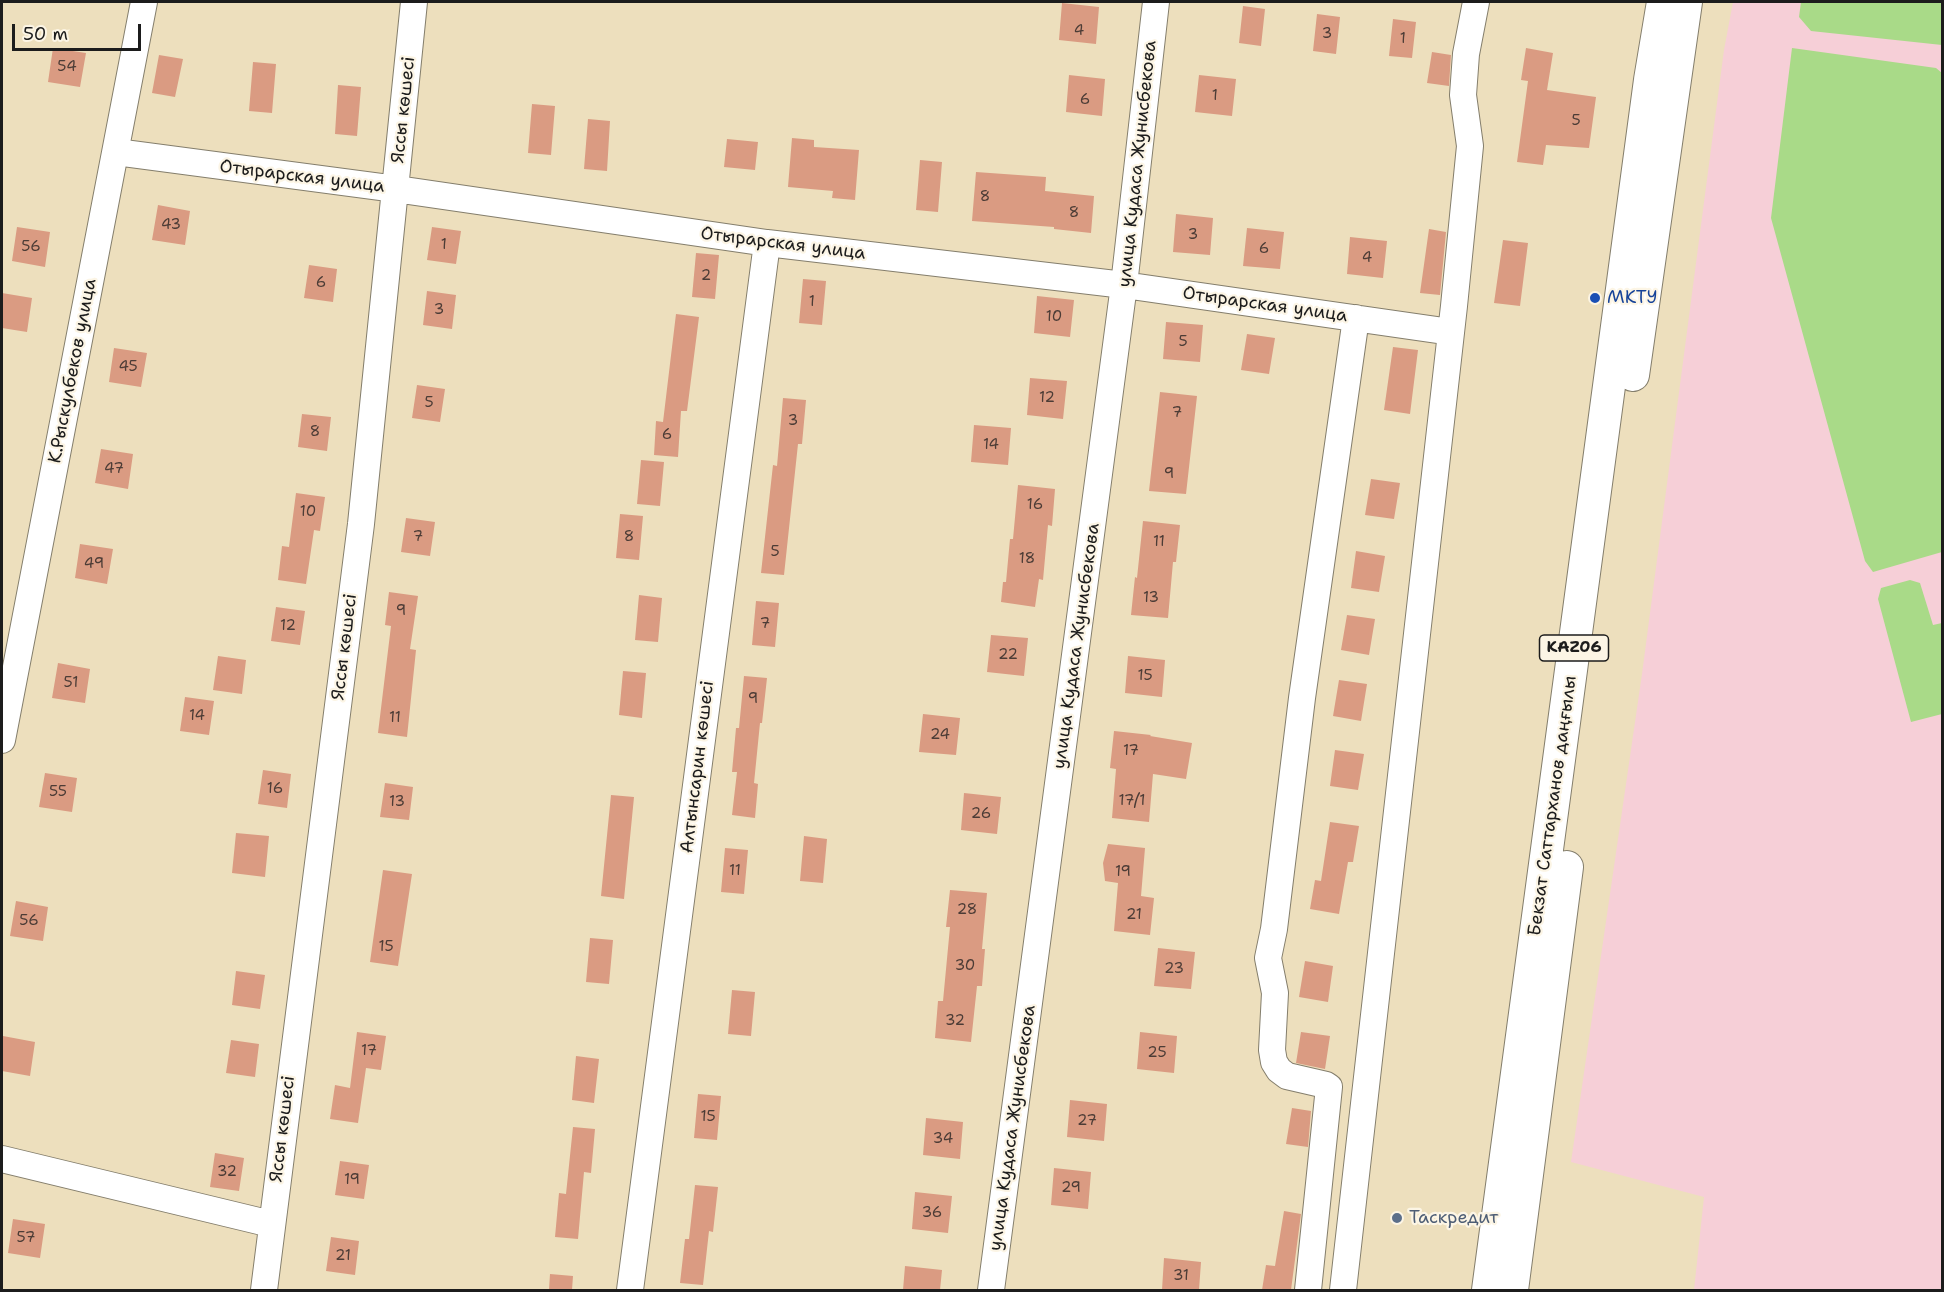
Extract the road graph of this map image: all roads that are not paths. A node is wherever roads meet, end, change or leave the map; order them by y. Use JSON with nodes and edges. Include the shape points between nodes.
{"nodes":[{"id":1,"x":144,"y":2,"type":"edge"},
{"id":2,"x":414,"y":2,"type":"edge"},
{"id":3,"x":1156,"y":2,"type":"edge"},
{"id":4,"x":1476,"y":2,"type":"edge"},
{"id":5,"x":1667,"y":4,"type":"edge"},
{"id":6,"x":116,"y":152,"type":"junction"},
{"id":7,"x":396,"y":189,"type":"junction"},
{"id":8,"x":767,"y":243,"type":"junction"},
{"id":9,"x":1124,"y":285,"type":"junction"},
{"id":10,"x":1356,"y":318,"type":"junction"},
{"id":11,"x":1451,"y":332,"type":"junction"},
{"id":12,"x":2,"y":740,"type":"edge"},
{"id":13,"x":2,"y":1159,"type":"edge"},
{"id":14,"x":271,"y":1224,"type":"junction"},
{"id":15,"x":264,"y":1290,"type":"edge"},
{"id":16,"x":630,"y":1290,"type":"edge"},
{"id":17,"x":991,"y":1290,"type":"edge"},
{"id":18,"x":1308,"y":1290,"type":"edge"},
{"id":19,"x":1343,"y":1290,"type":"edge"},
{"id":20,"x":1488,"y":1290,"type":"edge"},
{"id":21,"x":1512,"y":1290,"type":"edge"}],
"edges":[{"from":1,"to":6,"type":"street","name":"К.Рыскулбеков улица"},
{"from":2,"to":7,"type":"street","name":"Яссы көшесі"},
{"from":3,"to":9,"type":"street","name":"улица Кудаса Жунисбекова"},
{"from":4,"to":11,"type":"street","via":[[1466,54],[1463,95],[1470,147]]},
{"from":5,"to":20,"type":"main road","name":"Бекзат Саттарханов даңғылы","number":"KАZ06","via":[[1650,80]]},
{"from":5,"to":21,"type":"main road","name":"Бекзат Саттарханов даңғылы","number":"KАZ06","via":[[1593,660]]},
{"from":6,"to":7,"type":"street","name":"Отырарская улица"},
{"from":6,"to":12,"type":"street","name":"К.Рыскулбеков улица"},
{"from":7,"to":8,"type":"street","name":"Отырарская улица"},
{"from":7,"to":14,"type":"street","name":"Яссы көшесі","via":[[361,524]]},
{"from":8,"to":9,"type":"street","name":"Отырарская улица"},
{"from":8,"to":16,"type":"street","name":"Алтынсарин көшесі"},
{"from":9,"to":10,"type":"street","name":"Отырарская улица"},
{"from":9,"to":17,"type":"street","name":"улица Кудаса Жунисбекова"},
{"from":10,"to":11,"type":"street","name":"Отырарская улица"},
{"from":10,"to":18,"type":"street","via":[[1268,958],[1275,993],[1274,1062],[1287,1076],[1329,1087]]},
{"from":11,"to":19,"type":"street"},
{"from":13,"to":14,"type":"street"},
{"from":14,"to":15,"type":"street","name":"Яссы көшесі"}]}
